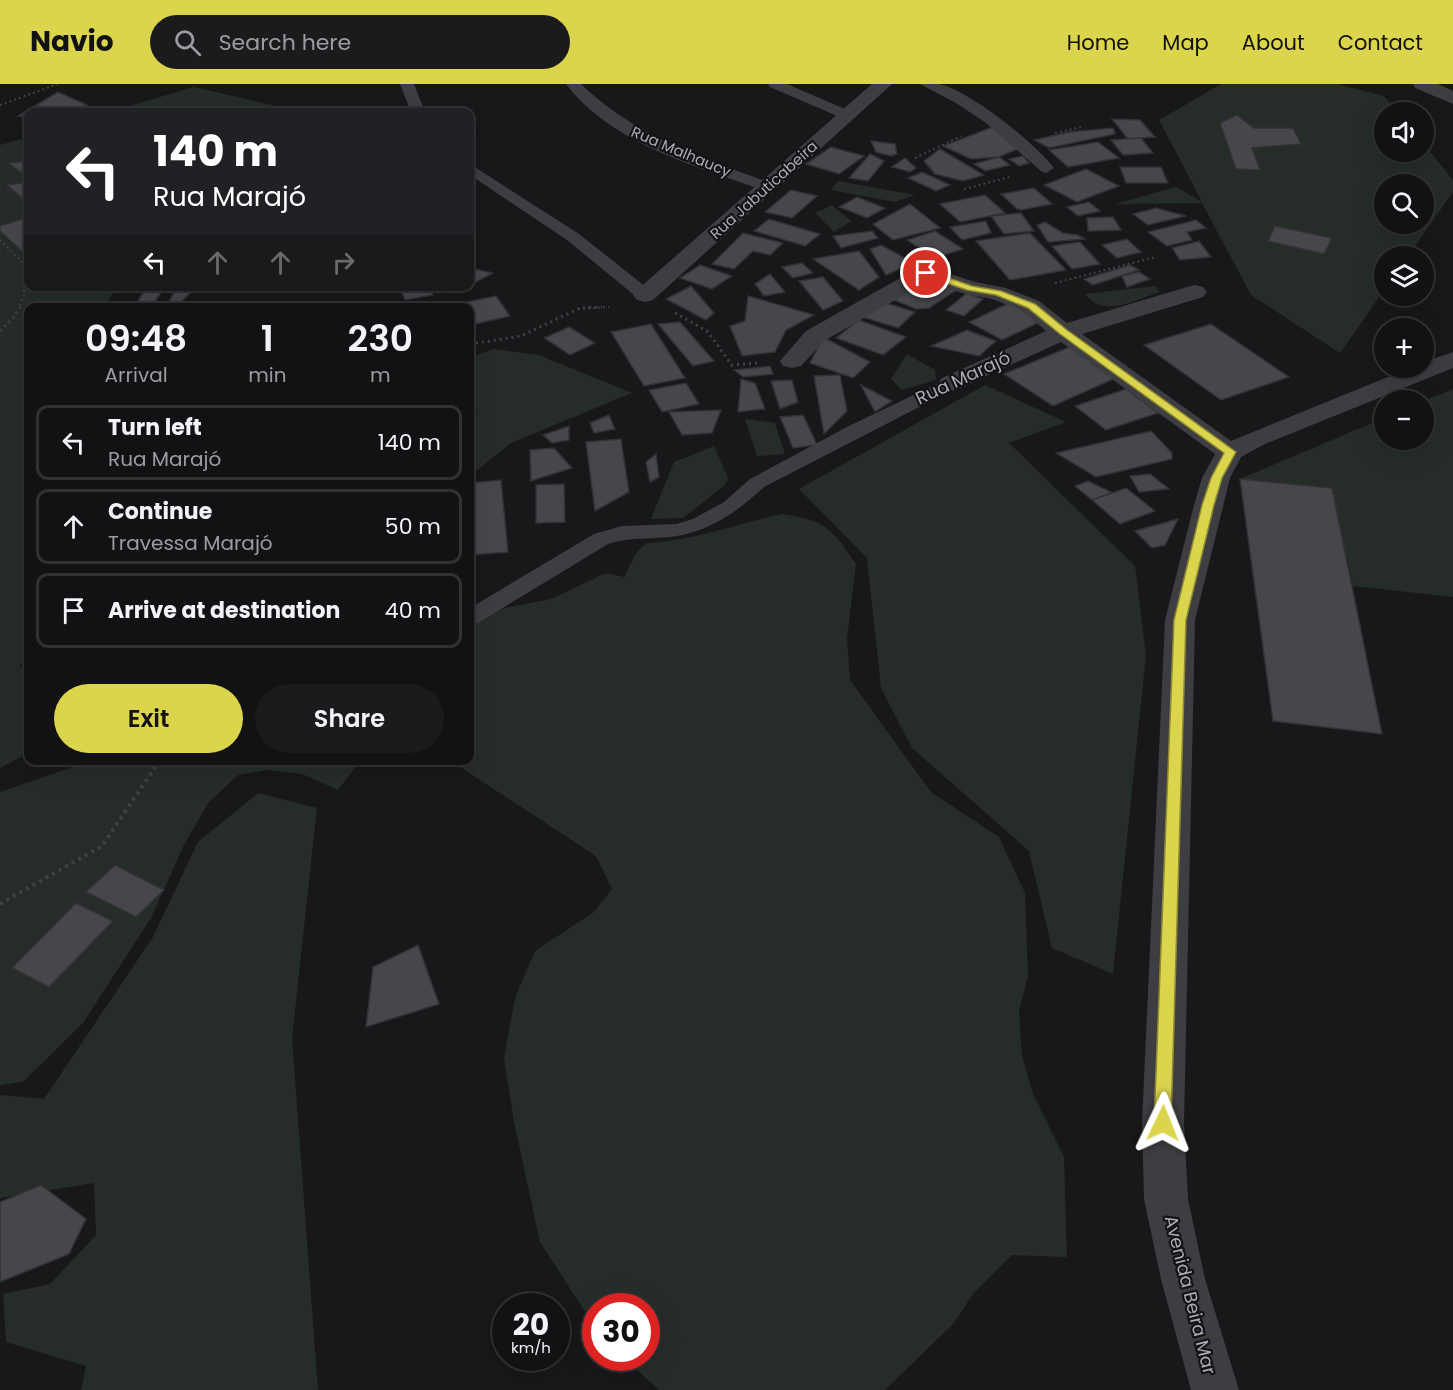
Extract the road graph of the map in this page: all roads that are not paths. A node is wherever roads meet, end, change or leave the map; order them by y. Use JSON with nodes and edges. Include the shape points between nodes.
{"nodes":[{"id":1,"x":407,"y":84,"type":"edge"},
{"id":2,"x":573,"y":84,"type":"edge"},
{"id":3,"x":775,"y":84,"type":"edge"},
{"id":4,"x":883,"y":84,"type":"edge"},
{"id":5,"x":927,"y":84,"type":"edge"},
{"id":6,"x":1422,"y":84,"type":"edge"},
{"id":7,"x":1453,"y":98,"type":"edge"},
{"id":8,"x":416,"y":108,"type":"edge"},
{"id":9,"x":847,"y":116,"type":"junction"},
{"id":10,"x":1046,"y":168,"type":"road end"},
{"id":11,"x":474,"y":172,"type":"edge"},
{"id":12,"x":768,"y":187,"type":"junction"},
{"id":13,"x":1195,"y":292,"type":"dead end"},
{"id":14,"x":645,"y":295,"type":"joint"},
{"id":15,"x":1063,"y":332,"type":"junction"},
{"id":16,"x":1453,"y":359,"type":"edge"},
{"id":17,"x":792,"y":361,"type":"road end"},
{"id":18,"x":951,"y":383,"type":"joint"},
{"id":19,"x":1230,"y":452,"type":"junction"},
{"id":20,"x":474,"y":616,"type":"edge"},
{"id":21,"x":1215,"y":1390,"type":"edge"}],
"edges":[{"from":1,"to":8,"type":"lane"},
{"from":2,"to":12,"type":"lane","name":"Rua Malhaucy","via":[[598,110],[631,133]]},
{"from":3,"to":9,"type":"lane"},
{"from":4,"to":9,"type":"street","name":"Rua Jabuticabeira"},
{"from":5,"to":10,"type":"lane","via":[[994,120]]},
{"from":6,"to":7,"type":"street"},
{"from":9,"to":12,"type":"street","name":"Rua Jabuticabeira"},
{"from":11,"to":14,"type":"lane","via":[[573,237]]},
{"from":12,"to":14,"type":"street","name":"Rua Jabuticabeira"},
{"from":13,"to":15,"type":"street","name":"Rua Marajó"},
{"from":15,"to":17,"type":"street","via":[[1031,306],[926,273],[815,336]]},
{"from":15,"to":18,"type":"street","name":"Rua Marajó"},
{"from":15,"to":19,"type":"street"},
{"from":16,"to":19,"type":"street"},
{"from":18,"to":20,"type":"lane","name":"Rua Marajó","via":[[757,483],[731,506],[700,524],[676,530],[622,532],[601,539]]},
{"from":19,"to":21,"type":"street","name":"Avenida Beira Mar","via":[[1216,478],[1180,620],[1163,1123],[1166,1199],[1183,1279]]}]}
